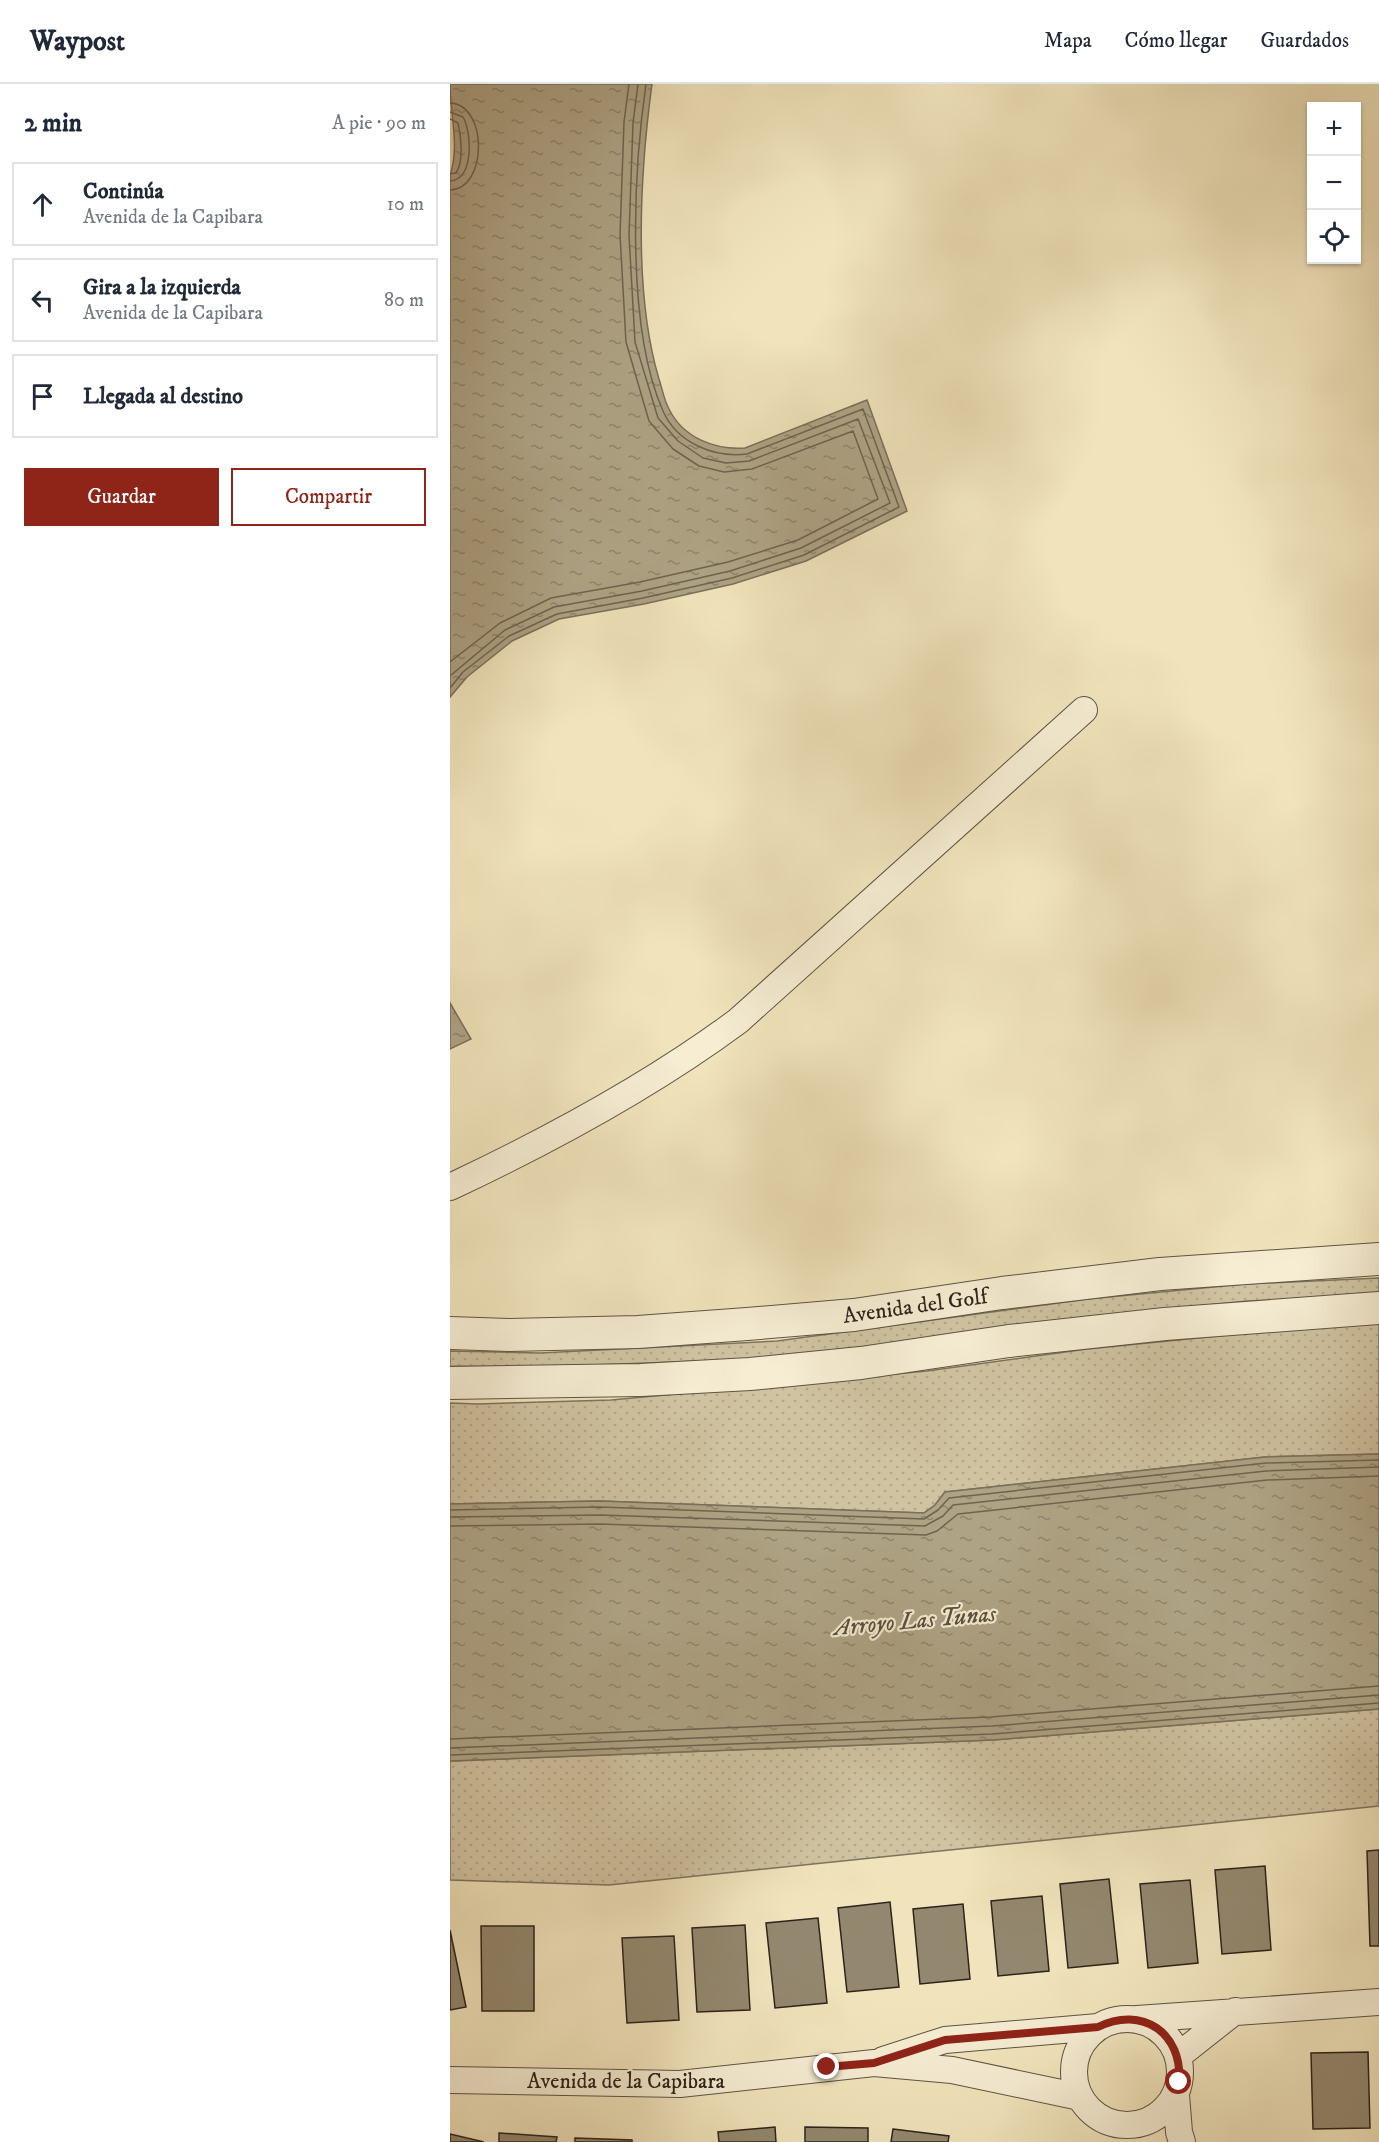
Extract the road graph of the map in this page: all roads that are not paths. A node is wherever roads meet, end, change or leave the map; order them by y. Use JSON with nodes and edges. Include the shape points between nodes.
{"nodes":[{"id":1,"x":1084,"y":710,"type":"dead end"},
{"id":2,"x":450,"y":1187,"type":"edge"},
{"id":3,"x":1379,"y":1259,"type":"edge"},
{"id":4,"x":1379,"y":1308,"type":"edge"},
{"id":5,"x":450,"y":1333,"type":"edge"},
{"id":6,"x":450,"y":1383,"type":"edge"},
{"id":7,"x":1379,"y":2002,"type":"edge"},
{"id":8,"x":1235,"y":2010,"type":"junction"},
{"id":9,"x":1135,"y":2019,"type":"junction"},
{"id":10,"x":1098,"y":2027,"type":"junction"},
{"id":11,"x":1178,"y":2056,"type":"junction"},
{"id":12,"x":874,"y":2063,"type":"junction"},
{"id":13,"x":450,"y":2080,"type":"edge"},
{"id":14,"x":1176,"y":2095,"type":"junction"},
{"id":15,"x":1080,"y":2097,"type":"junction"},
{"id":16,"x":1129,"y":2126,"type":"junction"},
{"id":17,"x":1151,"y":2142,"type":"edge"},
{"id":18,"x":1182,"y":2142,"type":"edge"}],
"edges":[{"from":1,"to":2,"type":"street","via":[[738,1022],[685,1061],[521,1154]]},
{"from":3,"to":5,"type":"street","name":"Avenida del Golf","via":[[1160,1275],[854,1315],[747,1324],[638,1332]]},
{"from":4,"to":6,"type":"street","via":[[1165,1324],[750,1374]]},
{"from":7,"to":8,"type":"street","name":"Avenida de la Capibara"},
{"from":8,"to":9,"type":"street","name":"Avenida de la Capibara"},
{"from":8,"to":11,"type":"street"},
{"from":9,"to":10,"type":"street","name":"Avenida de la Capibara"},
{"from":9,"to":11,"type":"street","via":[[1162,2031]]},
{"from":10,"to":12,"type":"street","name":"Avenida de la Capibara","via":[[945,2040]]},
{"from":10,"to":15,"type":"street","via":[[1078,2051],[1074,2083]]},
{"from":11,"to":14,"type":"street"},
{"from":12,"to":13,"type":"street","name":"Avenida de la Capibara","via":[[680,2084]]},
{"from":12,"to":15,"type":"street","name":"Avenida de la Capibara","via":[[952,2070]]},
{"from":14,"to":16,"type":"street","via":[[1157,2117]]},
{"from":14,"to":18,"type":"street"},
{"from":15,"to":16,"type":"street","via":[[1100,2119]]},
{"from":16,"to":17,"type":"street"}]}
